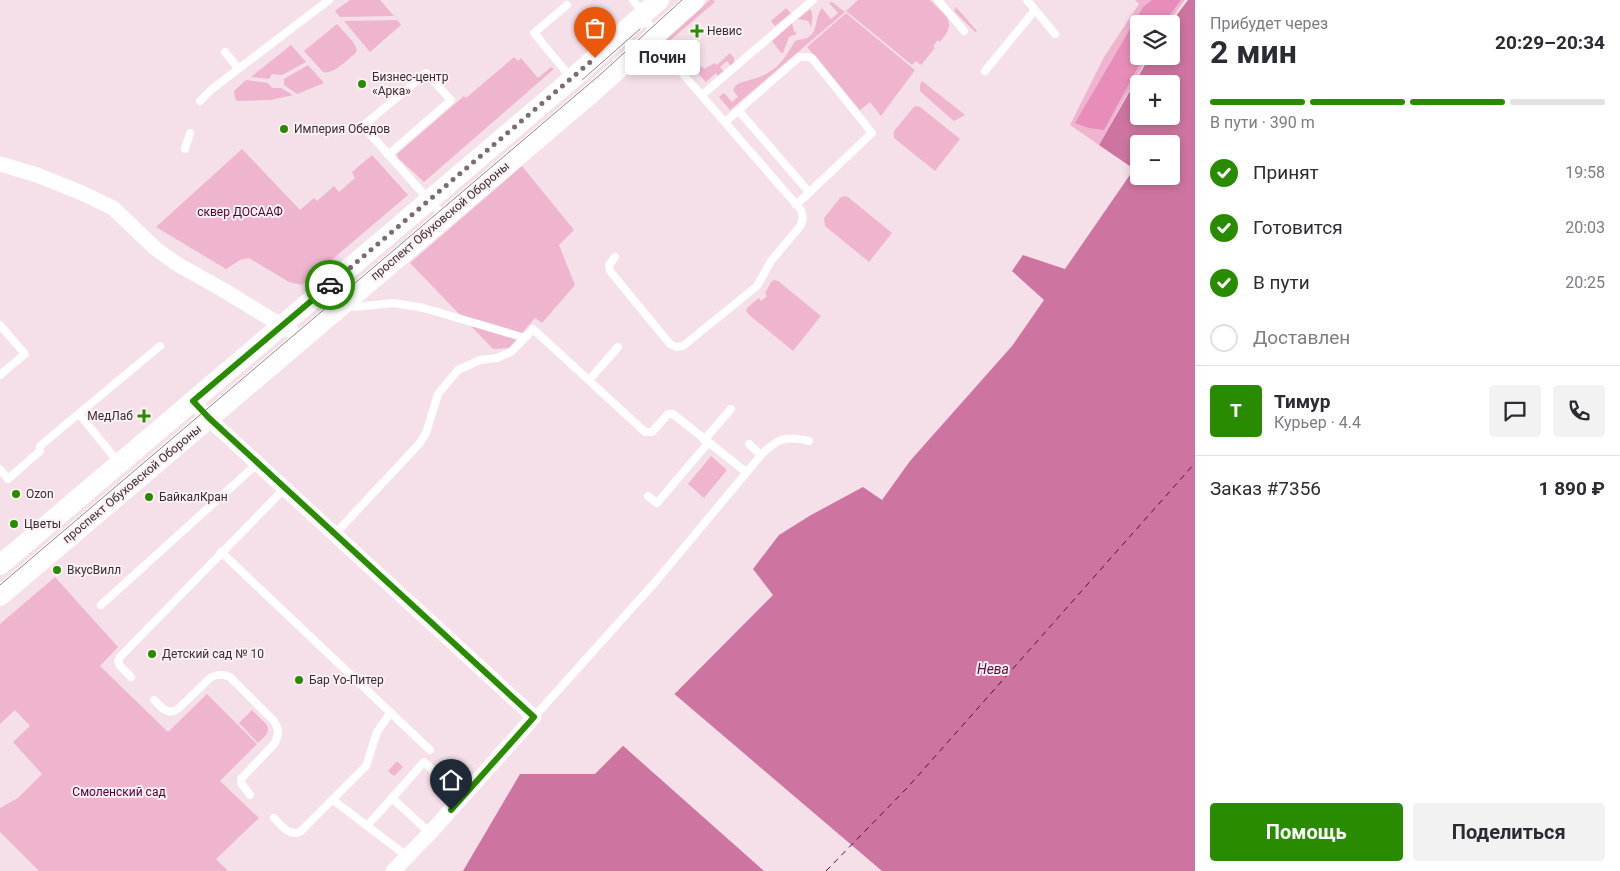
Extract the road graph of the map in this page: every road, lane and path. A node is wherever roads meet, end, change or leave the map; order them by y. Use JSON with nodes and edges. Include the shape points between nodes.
{"nodes":[{"id":1,"x":329,"y":0,"type":"edge"},
{"id":2,"x":695,"y":0,"type":"edge"},
{"id":3,"x":813,"y":0,"type":"edge"},
{"id":4,"x":938,"y":0,"type":"edge"},
{"id":5,"x":1027,"y":0,"type":"edge"},
{"id":6,"x":645,"y":4,"type":"edge"},
{"id":7,"x":567,"y":5,"type":"dead end"},
{"id":8,"x":1035,"y":10,"type":"junction"},
{"id":9,"x":964,"y":31,"type":"dead end"},
{"id":10,"x":1055,"y":34,"type":"dead end"},
{"id":11,"x":656,"y":36,"type":"junction"},
{"id":12,"x":226,"y":52,"type":"dead end"},
{"id":13,"x":238,"y":68,"type":"junction"},
{"id":14,"x":985,"y":71,"type":"dead end"},
{"id":15,"x":572,"y":79,"type":"junction"},
{"id":16,"x":702,"y":95,"type":"junction"},
{"id":17,"x":200,"y":101,"type":"dead end"},
{"id":18,"x":738,"y":110,"type":"junction"},
{"id":19,"x":725,"y":122,"type":"junction"},
{"id":20,"x":190,"y":133,"type":"dead end"},
{"id":21,"x":185,"y":149,"type":"dead end"},
{"id":22,"x":388,"y":155,"type":"junction"},
{"id":23,"x":0,"y":164,"type":"edge"},
{"id":24,"x":808,"y":192,"type":"junction"},
{"id":25,"x":429,"y":200,"type":"junction"},
{"id":26,"x":796,"y":205,"type":"junction"},
{"id":27,"x":445,"y":218,"type":"junction"},
{"id":28,"x":615,"y":256,"type":"dead end"},
{"id":29,"x":347,"y":299,"type":"junction"},
{"id":30,"x":282,"y":324,"type":"junction"},
{"id":31,"x":0,"y":325,"type":"edge"},
{"id":32,"x":302,"y":338,"type":"junction"},
{"id":33,"x":525,"y":338,"type":"junction"},
{"id":34,"x":160,"y":346,"type":"dead end"},
{"id":35,"x":618,"y":347,"type":"dead end"},
{"id":36,"x":0,"y":375,"type":"edge"},
{"id":37,"x":589,"y":380,"type":"junction"},
{"id":38,"x":193,"y":401,"type":"junction"},
{"id":39,"x":731,"y":409,"type":"dead end"},
{"id":40,"x":79,"y":414,"type":"junction"},
{"id":41,"x":209,"y":418,"type":"junction"},
{"id":42,"x":718,"y":423,"type":"junction"},
{"id":43,"x":726,"y":429,"type":"dead end"},
{"id":44,"x":706,"y":441,"type":"junction"},
{"id":45,"x":809,"y":441,"type":"dead end"},
{"id":46,"x":749,"y":444,"type":"dead end"},
{"id":47,"x":761,"y":454,"type":"junction"},
{"id":48,"x":120,"y":463,"type":"junction"},
{"id":49,"x":258,"y":463,"type":"junction"},
{"id":50,"x":0,"y":469,"type":"edge"},
{"id":51,"x":746,"y":472,"type":"junction"},
{"id":52,"x":285,"y":488,"type":"junction"},
{"id":53,"x":648,"y":496,"type":"dead end"},
{"id":54,"x":335,"y":534,"type":"junction"},
{"id":55,"x":221,"y":552,"type":"junction"},
{"id":56,"x":0,"y":565,"type":"edge"},
{"id":57,"x":0,"y":596,"type":"edge"},
{"id":58,"x":101,"y":604,"type":"dead end"},
{"id":59,"x":131,"y":677,"type":"dead end"},
{"id":60,"x":154,"y":700,"type":"dead end"},
{"id":61,"x":390,"y":713,"type":"junction"},
{"id":62,"x":534,"y":717,"type":"junction"},
{"id":63,"x":430,"y":750,"type":"dead end"},
{"id":64,"x":250,"y":795,"type":"dead end"},
{"id":65,"x":462,"y":797,"type":"junction"},
{"id":66,"x":392,"y":798,"type":"junction"},
{"id":67,"x":333,"y":800,"type":"junction"},
{"id":68,"x":274,"y":818,"type":"dead end"},
{"id":69,"x":367,"y":826,"type":"junction"},
{"id":70,"x":430,"y":833,"type":"junction"},
{"id":71,"x":408,"y":857,"type":"junction"},
{"id":72,"x":393,"y":871,"type":"edge"}],
"edges":[{"from":1,"to":13,"type":"lane"},
{"from":2,"to":11,"type":"main road","name":"проспект Обуховской Обороны"},
{"from":3,"to":16,"type":"lane"},
{"from":4,"to":9,"type":"lane"},
{"from":5,"to":8,"type":"lane"},
{"from":6,"to":11,"type":"lane"},
{"from":6,"to":15,"type":"main road","name":"проспект Обуховской Обороны"},
{"from":7,"to":15,"type":"lane","via":[[530,33]]},
{"from":8,"to":10,"type":"lane"},
{"from":8,"to":14,"type":"lane"},
{"from":11,"to":16,"type":"lane","via":[[663,51]]},
{"from":11,"to":27,"type":"main road","name":"проспект Обуховской Обороны"},
{"from":12,"to":13,"type":"lane"},
{"from":13,"to":17,"type":"lane"},
{"from":15,"to":25,"type":"main road","name":"проспект Обуховской Обороны"},
{"from":16,"to":19,"type":"lane"},
{"from":18,"to":19,"type":"lane"},
{"from":18,"to":24,"type":"lane"},
{"from":18,"to":24,"type":"lane","via":[[799,57],[812,58],[872,133]]},
{"from":19,"to":26,"type":"lane"},
{"from":20,"to":21,"type":"lane"},
{"from":22,"to":22,"type":"lane","via":[[363,126],[426,73],[451,100]]},
{"from":22,"to":25,"type":"lane"},
{"from":23,"to":30,"type":"street","via":[[82,192],[113,208],[142,227],[156,249],[177,264]]},
{"from":24,"to":26,"type":"lane"},
{"from":25,"to":27,"type":"lane"},
{"from":25,"to":30,"type":"main road","name":"проспект Обуховской Обороны"},
{"from":26,"to":28,"type":"lane","via":[[801,210],[801,225],[771,261],[757,286],[683,346],[670,344],[610,271],[609,265]]},
{"from":27,"to":29,"type":"main road","name":"проспект Обуховской Обороны"},
{"from":29,"to":32,"type":"main road","name":"проспект Обуховской Обороны"},
{"from":29,"to":33,"type":"lane","via":[[354,307],[394,304],[424,308]]},
{"from":30,"to":32,"type":"street"},
{"from":30,"to":38,"type":"main road","name":"проспект Обуховской Обороны"},
{"from":31,"to":36,"type":"lane","via":[[25,354]]},
{"from":32,"to":41,"type":"main road","name":"проспект Обуховской Обороны"},
{"from":33,"to":37,"type":"lane","via":[[532,329]]},
{"from":33,"to":54,"type":"lane","via":[[511,352],[458,370],[438,394],[426,433],[419,444]]},
{"from":34,"to":40,"type":"lane"},
{"from":35,"to":37,"type":"lane"},
{"from":37,"to":44,"type":"lane","via":[[645,432],[652,432],[668,414],[673,414]]},
{"from":38,"to":41,"type":"street"},
{"from":38,"to":48,"type":"main road","name":"проспект Обуховской Обороны"},
{"from":39,"to":42,"type":"lane"},
{"from":40,"to":48,"type":"lane"},
{"from":40,"to":50,"type":"lane","via":[[8,478]]},
{"from":41,"to":49,"type":"street"},
{"from":41,"to":57,"type":"main road","name":"проспект Обуховской Обороны"},
{"from":42,"to":43,"type":"lane"},
{"from":42,"to":44,"type":"lane"},
{"from":44,"to":51,"type":"lane"},
{"from":44,"to":53,"type":"lane","via":[[657,504]]},
{"from":45,"to":47,"type":"lane","via":[[795,438],[775,441]]},
{"from":46,"to":47,"type":"lane"},
{"from":47,"to":51,"type":"lane"},
{"from":48,"to":56,"type":"main road","name":"проспект Обуховской Обороны"},
{"from":49,"to":52,"type":"street"},
{"from":49,"to":58,"type":"lane"},
{"from":51,"to":62,"type":"lane","via":[[657,580]]},
{"from":52,"to":54,"type":"street"},
{"from":52,"to":55,"type":"lane"},
{"from":54,"to":62,"type":"street"},
{"from":55,"to":59,"type":"lane","via":[[120,656],[120,666]]},
{"from":55,"to":61,"type":"lane"},
{"from":60,"to":64,"type":"lane","via":[[164,710],[174,712],[210,678],[223,675],[268,715],[278,728],[278,736],[241,779]]},
{"from":61,"to":63,"type":"lane"},
{"from":61,"to":67,"type":"lane","via":[[377,732],[366,766]]},
{"from":62,"to":65,"type":"street"},
{"from":65,"to":66,"type":"lane","via":[[424,762]]},
{"from":65,"to":70,"type":"street"},
{"from":66,"to":69,"type":"lane"},
{"from":66,"to":70,"type":"lane"},
{"from":67,"to":68,"type":"lane","via":[[295,834],[289,833]]},
{"from":67,"to":69,"type":"lane"},
{"from":69,"to":71,"type":"lane"},
{"from":70,"to":71,"type":"street"},
{"from":71,"to":72,"type":"street"}]}
